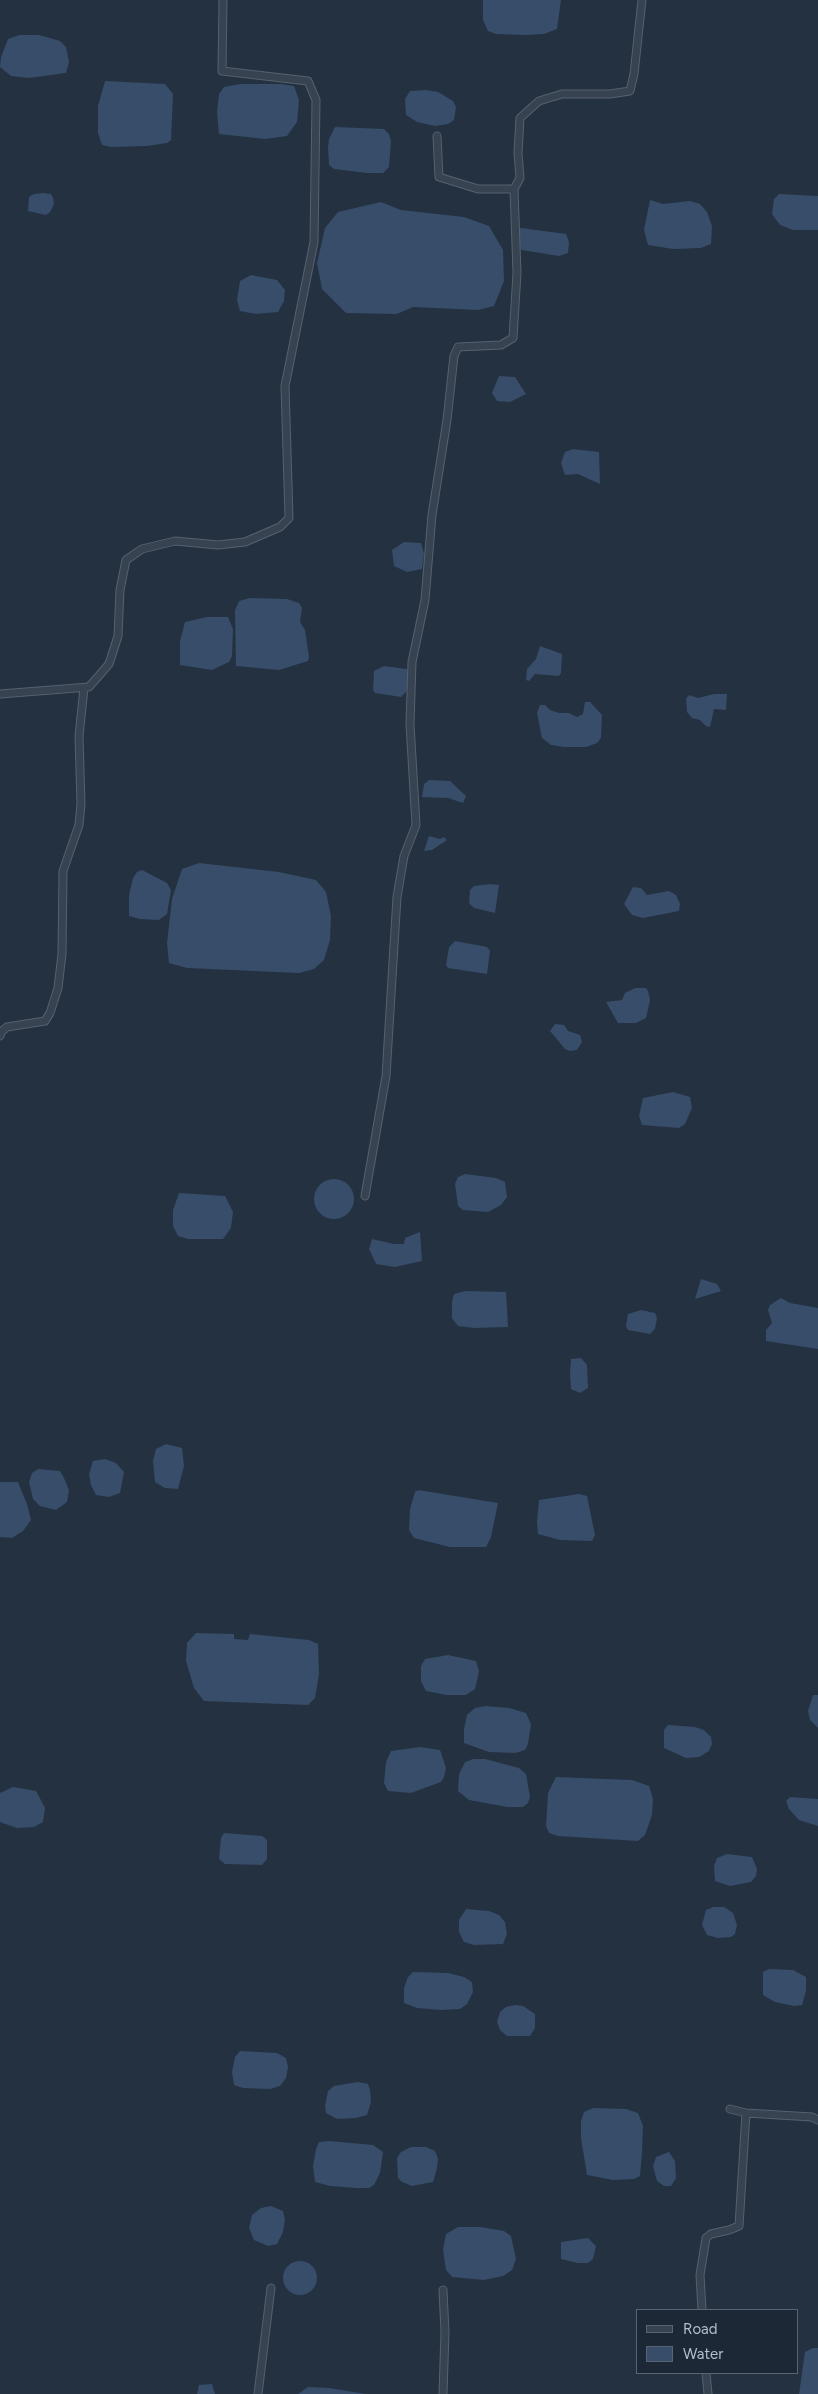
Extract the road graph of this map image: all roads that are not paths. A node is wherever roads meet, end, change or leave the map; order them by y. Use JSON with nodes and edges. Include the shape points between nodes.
{"nodes":[{"id":1,"x":223,"y":0,"type":"edge"},
{"id":2,"x":642,"y":0,"type":"edge"},
{"id":3,"x":437,"y":136,"type":"dead end"},
{"id":4,"x":514,"y":189,"type":"junction"},
{"id":5,"x":84,"y":688,"type":"junction"},
{"id":6,"x":0,"y":694,"type":"edge"},
{"id":7,"x":0,"y":1036,"type":"edge"},
{"id":8,"x":365,"y":1196,"type":"dead end"},
{"id":9,"x":730,"y":2109,"type":"dead end"},
{"id":10,"x":746,"y":2113,"type":"junction"},
{"id":11,"x":818,"y":2120,"type":"edge"},
{"id":12,"x":271,"y":2288,"type":"dead end"},
{"id":13,"x":443,"y":2290,"type":"dead end"},
{"id":14,"x":702,"y":2309,"type":"edge"},
{"id":15,"x":706,"y":2374,"type":"edge"},
{"id":16,"x":258,"y":2394,"type":"edge"},
{"id":17,"x":443,"y":2394,"type":"edge"},
{"id":18,"x":708,"y":2394,"type":"edge"}],
"edges":[{"from":1,"to":5,"type":"street","via":[[222,71],[308,81],[316,100],[314,242],[285,386],[289,518],[280,527],[246,542],[218,545],[175,541],[142,549],[126,560],[120,590],[118,636],[110,664],[89,688]]},
{"from":2,"to":4,"type":"street","via":[[630,91],[562,94],[539,101],[520,118],[520,178]]},
{"from":3,"to":4,"type":"street","via":[[439,177],[478,189]]},
{"from":4,"to":8,"type":"street","via":[[517,273],[513,338],[501,345],[458,347],[454,356],[448,420],[432,515],[425,600],[412,662],[410,724],[416,825],[404,856],[397,898],[386,1076]]},
{"from":5,"to":6,"type":"street"},
{"from":5,"to":7,"type":"street","via":[[80,736],[81,804],[79,825],[63,871],[62,954],[58,988],[45,1021],[7,1026]]},
{"from":9,"to":10,"type":"street"},
{"from":10,"to":11,"type":"street"},
{"from":10,"to":14,"type":"street","via":[[739,2226],[706,2238],[700,2275]]},
{"from":12,"to":16,"type":"street"},
{"from":13,"to":17,"type":"street"},
{"from":15,"to":18,"type":"street"}]}
